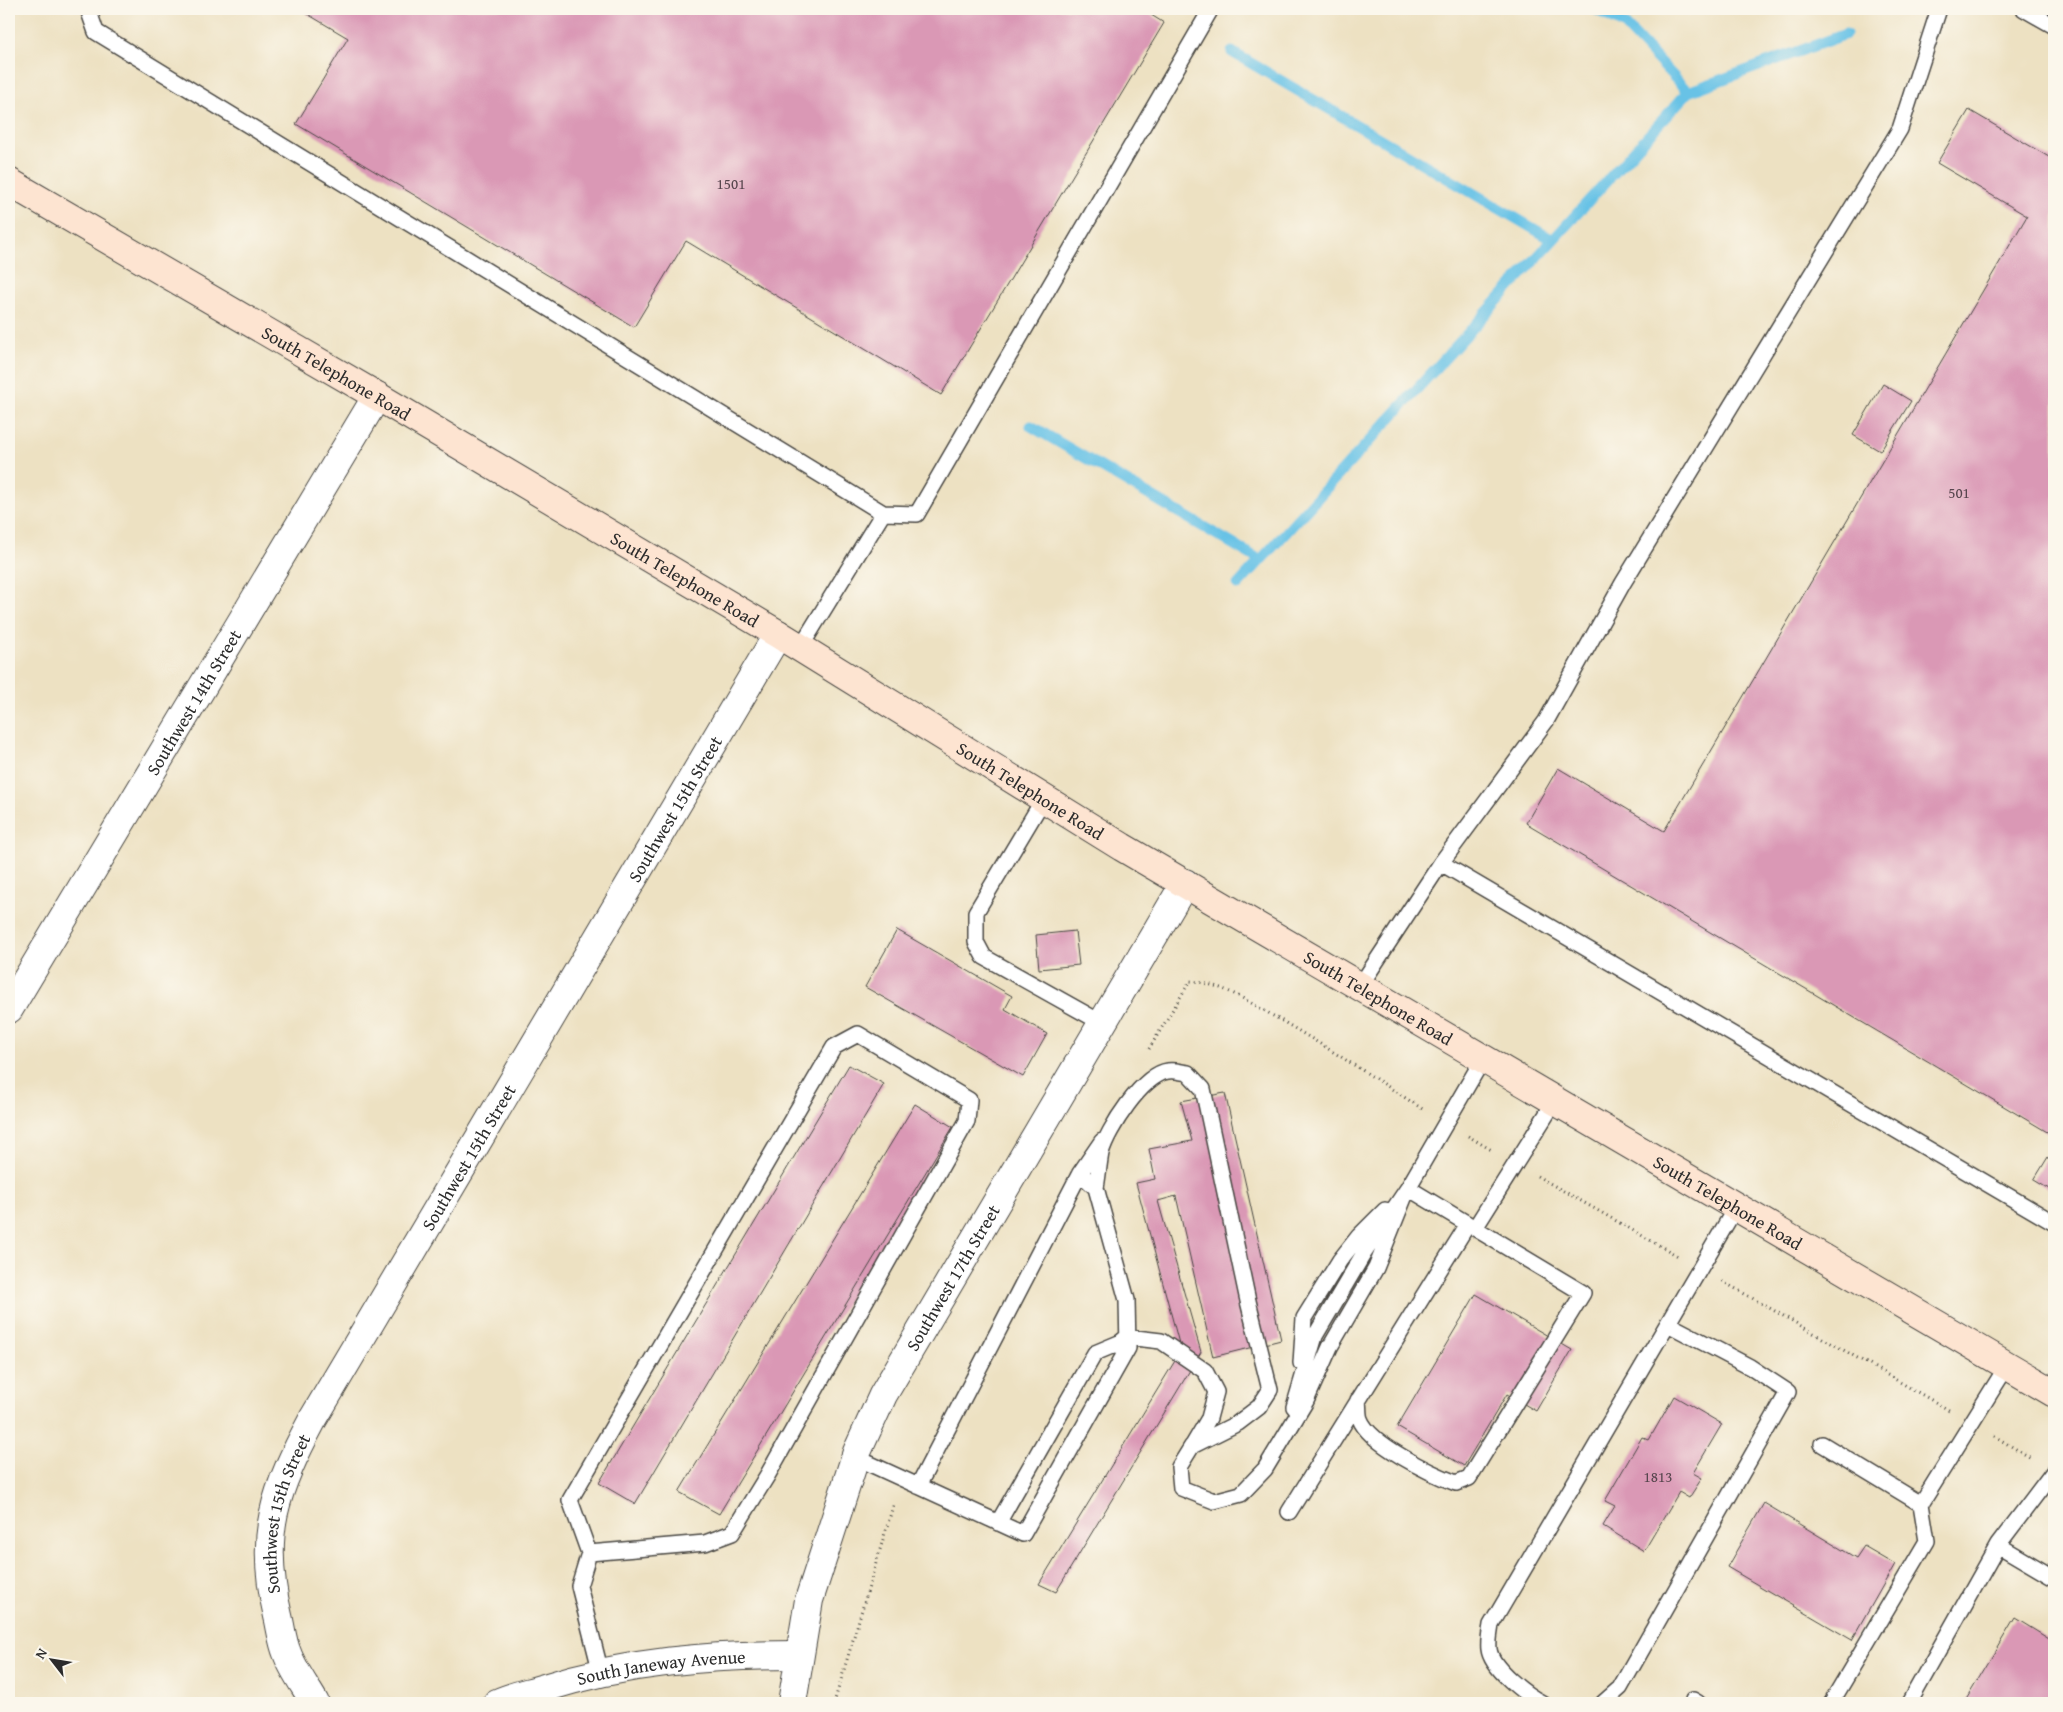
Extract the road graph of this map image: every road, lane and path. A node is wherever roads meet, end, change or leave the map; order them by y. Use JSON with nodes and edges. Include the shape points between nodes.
{"nodes":[{"id":1,"x":88,"y":9,"type":"edge"},
{"id":2,"x":1212,"y":9,"type":"edge"},
{"id":3,"x":1939,"y":9,"type":"edge"},
{"id":4,"x":2024,"y":9,"type":"edge"},
{"id":5,"x":2054,"y":26,"type":"edge"},
{"id":6,"x":9,"y":182,"type":"edge"},
{"id":7,"x":377,"y":396,"type":"junction"},
{"id":8,"x":883,"y":512,"type":"junction"},
{"id":9,"x":778,"y":634,"type":"junction"},
{"id":10,"x":800,"y":648,"type":"junction"},
{"id":11,"x":1043,"y":800,"type":"junction"},
{"id":12,"x":1440,"y":862,"type":"junction"},
{"id":13,"x":1185,"y":883,"type":"junction"},
{"id":14,"x":1360,"y":986,"type":"junction"},
{"id":15,"x":9,"y":1008,"type":"edge"},
{"id":16,"x":1102,"y":1023,"type":"junction"},
{"id":17,"x":1483,"y":1059,"type":"junction"},
{"id":18,"x":1555,"y":1100,"type":"junction"},
{"id":19,"x":1112,"y":1126,"type":"junction"},
{"id":20,"x":1080,"y":1173,"type":"junction"},
{"id":21,"x":1096,"y":1188,"type":"junction"},
{"id":22,"x":1408,"y":1188,"type":"junction"},
{"id":23,"x":1736,"y":1207,"type":"junction"},
{"id":24,"x":2054,"y":1222,"type":"edge"},
{"id":25,"x":1471,"y":1226,"type":"junction"},
{"id":26,"x":1668,"y":1324,"type":"junction"},
{"id":27,"x":1125,"y":1342,"type":"junction"},
{"id":28,"x":2007,"y":1366,"type":"junction"},
{"id":29,"x":2054,"y":1393,"type":"edge"},
{"id":30,"x":1358,"y":1400,"type":"junction"},
{"id":31,"x":1284,"y":1436,"type":"junction"},
{"id":32,"x":1822,"y":1444,"type":"dead end"},
{"id":33,"x":1192,"y":1446,"type":"junction"},
{"id":34,"x":855,"y":1457,"type":"junction"},
{"id":35,"x":2054,"y":1471,"type":"edge"},
{"id":36,"x":918,"y":1486,"type":"junction"},
{"id":37,"x":1921,"y":1504,"type":"junction"},
{"id":38,"x":1289,"y":1512,"type":"dead end"},
{"id":39,"x":998,"y":1523,"type":"junction"},
{"id":40,"x":1998,"y":1545,"type":"junction"},
{"id":41,"x":589,"y":1553,"type":"junction"},
{"id":42,"x":2054,"y":1578,"type":"edge"},
{"id":43,"x":800,"y":1655,"type":"junction"},
{"id":44,"x":601,"y":1673,"type":"junction"},
{"id":45,"x":315,"y":1703,"type":"edge"},
{"id":46,"x":497,"y":1703,"type":"edge"},
{"id":47,"x":645,"y":1703,"type":"edge"},
{"id":48,"x":700,"y":1703,"type":"edge"},
{"id":49,"x":792,"y":1703,"type":"edge"},
{"id":50,"x":1542,"y":1703,"type":"edge"},
{"id":51,"x":1603,"y":1703,"type":"edge"},
{"id":52,"x":1831,"y":1703,"type":"edge"},
{"id":53,"x":1909,"y":1703,"type":"edge"}],
"edges":[{"from":1,"to":8,"type":"lane","via":[[96,32]]},
{"from":2,"to":8,"type":"lane","via":[[917,514]]},
{"from":3,"to":12,"type":"lane","via":[[1900,129],[1623,583],[1546,721]]},
{"from":4,"to":5,"type":"lane"},
{"from":6,"to":7,"type":"main road","name":"South Telephone Road"},
{"from":7,"to":9,"type":"main road","name":"South Telephone Road"},
{"from":7,"to":15,"type":"street","name":"Southwest 14th Street"},
{"from":8,"to":10,"type":"lane"},
{"from":9,"to":10,"type":"main road","name":"South Telephone Road"},
{"from":9,"to":45,"type":"street","name":"Southwest 15th Street","via":[[288,1465],[275,1507],[268,1546],[274,1600],[287,1653]]},
{"from":10,"to":11,"type":"main road","name":"South Telephone Road"},
{"from":11,"to":13,"type":"main road","name":"South Telephone Road"},
{"from":11,"to":16,"type":"lane","via":[[976,912],[976,942],[984,957]]},
{"from":12,"to":14,"type":"lane"},
{"from":12,"to":24,"type":"lane"},
{"from":13,"to":14,"type":"main road","name":"South Telephone Road"},
{"from":13,"to":16,"type":"street","name":"Southwest 17th Street"},
{"from":14,"to":17,"type":"main road","name":"South Telephone Road"},
{"from":16,"to":34,"type":"street","name":"Southwest 17th Street","via":[[910,1347],[883,1395]]},
{"from":17,"to":18,"type":"main road","name":"South Telephone Road"},
{"from":17,"to":22,"type":"lane"},
{"from":18,"to":23,"type":"main road","name":"South Telephone Road"},
{"from":18,"to":25,"type":"lane"},
{"from":19,"to":20,"type":"lane"},
{"from":19,"to":21,"type":"lane","via":[[1102,1152]]},
{"from":19,"to":33,"type":"lane","via":[[1145,1085],[1166,1071],[1188,1073],[1203,1089],[1270,1390],[1259,1408],[1238,1423]]},
{"from":20,"to":21,"type":"lane"},
{"from":20,"to":36,"type":"lane"},
{"from":21,"to":27,"type":"lane","via":[[1127,1300]]},
{"from":22,"to":25,"type":"lane"},
{"from":22,"to":31,"type":"lane","via":[[1376,1268]]},
{"from":22,"to":31,"type":"lane","via":[[1364,1253],[1316,1336]]},
{"from":23,"to":26,"type":"lane"},
{"from":23,"to":28,"type":"main road","name":"South Telephone Road"},
{"from":25,"to":30,"type":"lane"},
{"from":25,"to":30,"type":"lane","via":[[1583,1293],[1469,1478],[1456,1483],[1432,1474],[1374,1438],[1360,1420]]},
{"from":26,"to":50,"type":"lane","via":[[1491,1625],[1489,1650],[1503,1673],[1525,1694]]},
{"from":26,"to":51,"type":"lane","via":[[1750,1367],[1788,1392],[1620,1688]]},
{"from":27,"to":33,"type":"lane","via":[[1161,1341],[1205,1371],[1216,1392],[1209,1418]]},
{"from":27,"to":39,"type":"lane","via":[[1095,1353]]},
{"from":27,"to":39,"type":"lane","via":[[1023,1534]]},
{"from":28,"to":29,"type":"main road","name":"South Telephone Road"},
{"from":28,"to":37,"type":"lane"},
{"from":30,"to":38,"type":"lane"},
{"from":31,"to":33,"type":"lane","via":[[1265,1469],[1241,1494],[1214,1501],[1181,1488],[1179,1467]]},
{"from":32,"to":37,"type":"lane"},
{"from":34,"to":36,"type":"lane"},
{"from":34,"to":43,"type":"street","name":"Southwest 17th Street","via":[[809,1600]]},
{"from":35,"to":40,"type":"lane"},
{"from":36,"to":39,"type":"lane"},
{"from":37,"to":52,"type":"lane","via":[[1927,1541]]},
{"from":40,"to":42,"type":"lane"},
{"from":40,"to":53,"type":"lane"},
{"from":41,"to":41,"type":"lane","via":[[705,1543],[732,1533],[763,1484],[967,1121],[969,1100],[858,1034],[834,1047],[570,1500]]},
{"from":41,"to":44,"type":"lane","via":[[579,1586]]},
{"from":43,"to":44,"type":"street","name":"South Janeway Avenue","via":[[723,1655],[636,1665]]},
{"from":43,"to":49,"type":"street","name":"Southwest 17th Street"},
{"from":44,"to":46,"type":"street","name":"South Janeway Avenue"},
{"from":47,"to":48,"type":"path"}]}
